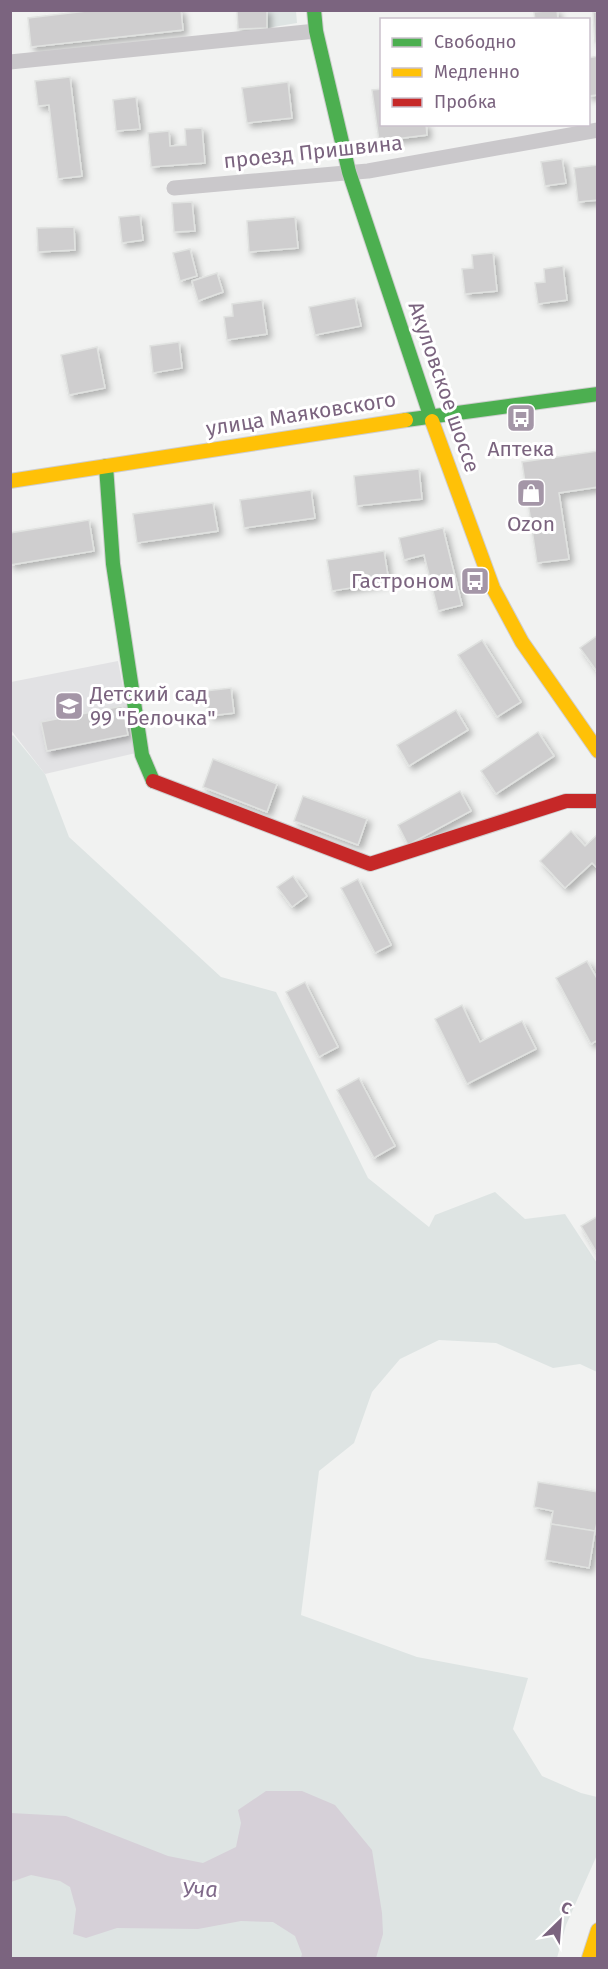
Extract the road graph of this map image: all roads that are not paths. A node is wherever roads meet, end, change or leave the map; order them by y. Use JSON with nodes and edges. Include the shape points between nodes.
{"nodes":[{"id":1,"x":314,"y":10,"type":"edge"},
{"id":2,"x":316,"y":31,"type":"junction"},
{"id":3,"x":10,"y":62,"type":"edge"},
{"id":4,"x":597,"y":130,"type":"edge"},
{"id":5,"x":350,"y":172,"type":"junction"},
{"id":6,"x":174,"y":188,"type":"dead end"},
{"id":7,"x":597,"y":394,"type":"edge"},
{"id":8,"x":430,"y":416,"type":"junction"},
{"id":9,"x":106,"y":466,"type":"junction"},
{"id":10,"x":10,"y":481,"type":"edge"},
{"id":11,"x":597,"y":751,"type":"edge"},
{"id":12,"x":597,"y":801,"type":"edge"},
{"id":13,"x":597,"y":1930,"type":"edge"},
{"id":14,"x":589,"y":1959,"type":"edge"}],
"edges":[{"from":1,"to":2,"type":"street","name":"Акуловское шоссе"},
{"from":2,"to":3,"type":"street"},
{"from":2,"to":5,"type":"street","name":"Акуловское шоссе"},
{"from":4,"to":5,"type":"street","name":"проезд Пришвина"},
{"from":5,"to":6,"type":"street","name":"проезд Пришвина"},
{"from":5,"to":8,"type":"street","name":"Акуловское шоссе"},
{"from":7,"to":8,"type":"street","name":"улица Маяковского"},
{"from":8,"to":9,"type":"street","name":"улица Маяковского"},
{"from":8,"to":11,"type":"street","name":"Акуловское шоссе","via":[[493,588],[522,642]]},
{"from":9,"to":10,"type":"street","name":"улица Маяковского"},
{"from":9,"to":12,"type":"street","via":[[113,564],[142,755],[153,782],[370,864],[566,801]]},
{"from":13,"to":14,"type":"street"}]}
